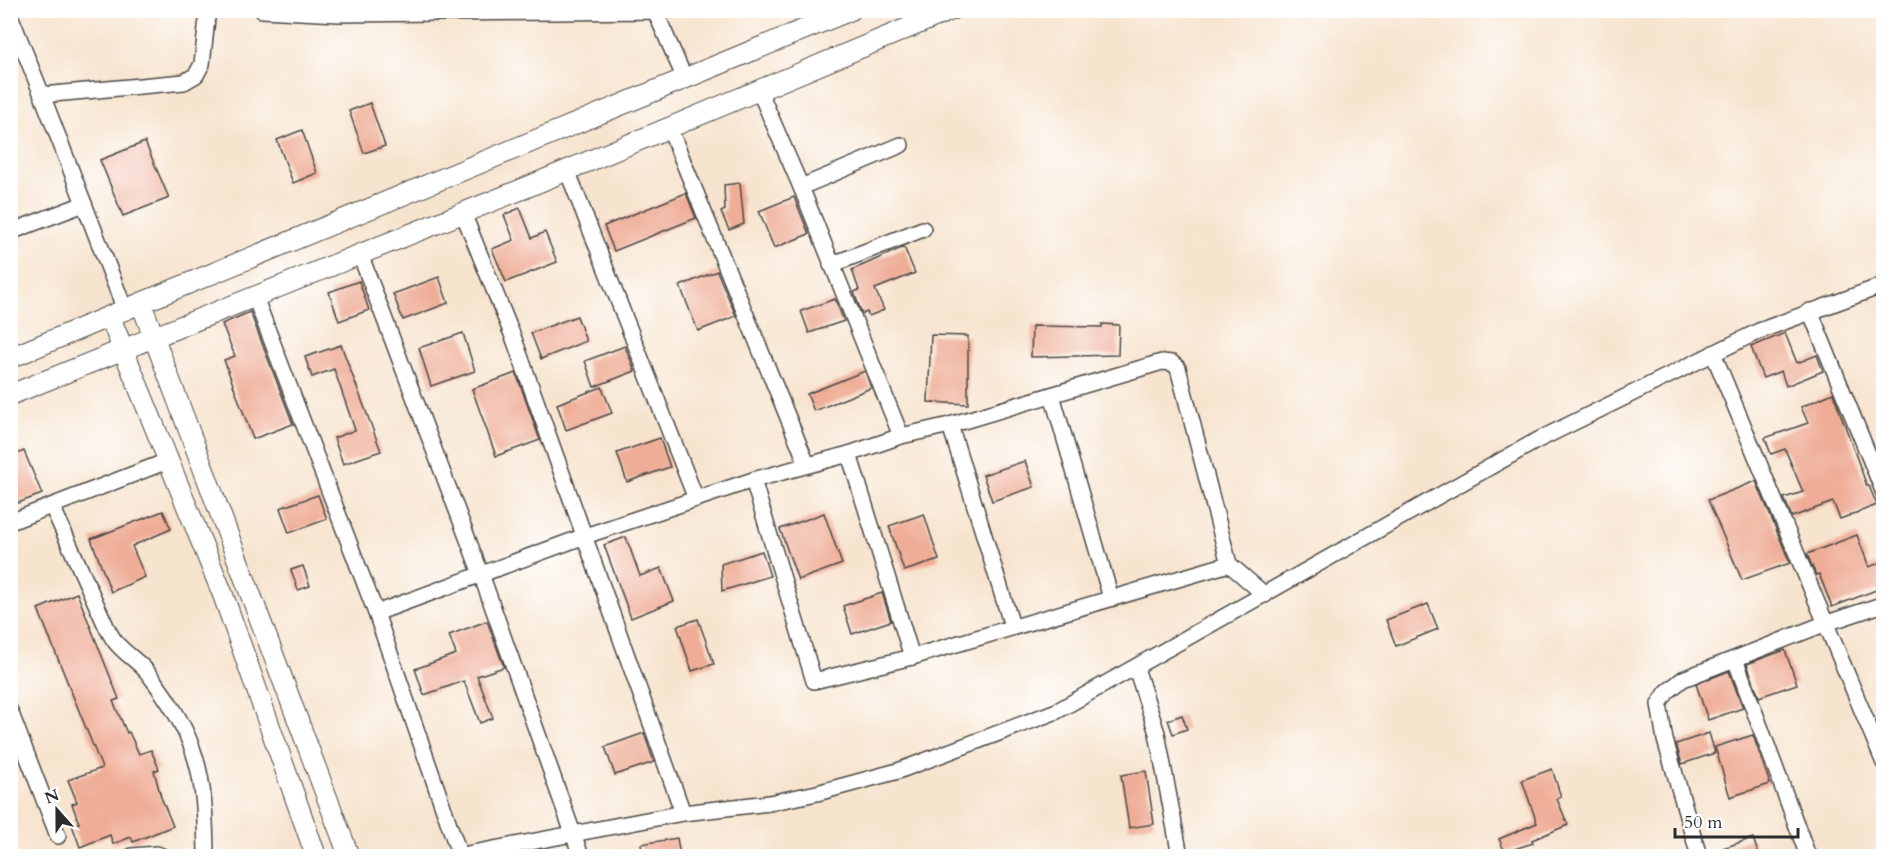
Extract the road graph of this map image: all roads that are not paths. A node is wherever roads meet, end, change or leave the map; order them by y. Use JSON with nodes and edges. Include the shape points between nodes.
{"nodes":[{"id":1,"x":208,"y":10,"type":"edge"},
{"id":2,"x":262,"y":10,"type":"edge"},
{"id":3,"x":852,"y":10,"type":"edge"},
{"id":4,"x":951,"y":10,"type":"edge"},
{"id":5,"x":569,"y":11,"type":"edge"},
{"id":6,"x":655,"y":11,"type":"edge"},
{"id":7,"x":386,"y":12,"type":"edge"},
{"id":8,"x":471,"y":12,"type":"edge"},
{"id":9,"x":10,"y":15,"type":"edge"},
{"id":10,"x":685,"y":79,"type":"junction"},
{"id":11,"x":759,"y":90,"type":"junction"},
{"id":12,"x":42,"y":95,"type":"junction"},
{"id":13,"x":669,"y":127,"type":"junction"},
{"id":14,"x":902,"y":145,"type":"dead end"},
{"id":15,"x":567,"y":170,"type":"junction"},
{"id":16,"x":801,"y":187,"type":"junction"},
{"id":17,"x":84,"y":204,"type":"junction"},
{"id":18,"x":463,"y":213,"type":"junction"},
{"id":19,"x":923,"y":229,"type":"dead end"},
{"id":20,"x":10,"y":232,"type":"edge"},
{"id":21,"x":360,"y":254,"type":"junction"},
{"id":22,"x":831,"y":266,"type":"junction"},
{"id":23,"x":1884,"y":285,"type":"edge"},
{"id":24,"x":255,"y":297,"type":"junction"},
{"id":25,"x":125,"y":310,"type":"junction"},
{"id":26,"x":1810,"y":311,"type":"junction"},
{"id":27,"x":154,"y":338,"type":"junction"},
{"id":28,"x":123,"y":348,"type":"junction"},
{"id":29,"x":1713,"y":353,"type":"junction"},
{"id":30,"x":10,"y":358,"type":"edge"},
{"id":31,"x":10,"y":395,"type":"edge"},
{"id":32,"x":1052,"y":395,"type":"junction"},
{"id":33,"x":950,"y":425,"type":"junction"},
{"id":34,"x":901,"y":436,"type":"junction"},
{"id":35,"x":849,"y":454,"type":"junction"},
{"id":36,"x":170,"y":460,"type":"junction"},
{"id":37,"x":807,"y":464,"type":"junction"},
{"id":38,"x":753,"y":480,"type":"junction"},
{"id":39,"x":1884,"y":493,"type":"edge"},
{"id":40,"x":696,"y":499,"type":"junction"},
{"id":41,"x":52,"y":506,"type":"junction"},
{"id":42,"x":10,"y":522,"type":"edge"},
{"id":43,"x":585,"y":536,"type":"junction"},
{"id":44,"x":1229,"y":564,"type":"junction"},
{"id":45,"x":481,"y":574,"type":"junction"},
{"id":46,"x":1265,"y":595,"type":"junction"},
{"id":47,"x":1111,"y":598,"type":"junction"},
{"id":48,"x":1884,"y":604,"type":"edge"},
{"id":49,"x":376,"y":613,"type":"junction"},
{"id":50,"x":1824,"y":624,"type":"junction"},
{"id":51,"x":1012,"y":626,"type":"junction"},
{"id":52,"x":912,"y":657,"type":"junction"},
{"id":53,"x":1735,"y":659,"type":"junction"},
{"id":54,"x":1136,"y":668,"type":"junction"},
{"id":55,"x":12,"y":721,"type":"edge"},
{"id":56,"x":1884,"y":763,"type":"edge"},
{"id":57,"x":683,"y":813,"type":"junction"},
{"id":58,"x":573,"y":835,"type":"junction"},
{"id":59,"x":58,"y":836,"type":"dead end"},
{"id":60,"x":132,"y":856,"type":"edge"},
{"id":61,"x":162,"y":856,"type":"edge"},
{"id":62,"x":207,"y":856,"type":"edge"},
{"id":63,"x":316,"y":856,"type":"edge"},
{"id":64,"x":349,"y":856,"type":"edge"},
{"id":65,"x":459,"y":856,"type":"edge"},
{"id":66,"x":581,"y":856,"type":"edge"},
{"id":67,"x":1180,"y":856,"type":"edge"},
{"id":68,"x":1699,"y":856,"type":"edge"},
{"id":69,"x":1808,"y":856,"type":"edge"}],
"edges":[{"from":1,"to":12,"type":"street","via":[[202,64],[196,75],[184,82]]},
{"from":2,"to":7,"type":"street"},
{"from":3,"to":10,"type":"street"},
{"from":4,"to":11,"type":"street"},
{"from":5,"to":6,"type":"street"},
{"from":5,"to":8,"type":"street"},
{"from":6,"to":10,"type":"street"},
{"from":7,"to":8,"type":"street"},
{"from":9,"to":12,"type":"street"},
{"from":10,"to":25,"type":"street"},
{"from":11,"to":13,"type":"street"},
{"from":11,"to":16,"type":"street"},
{"from":12,"to":17,"type":"street"},
{"from":13,"to":15,"type":"street"},
{"from":13,"to":37,"type":"street"},
{"from":14,"to":16,"type":"street"},
{"from":15,"to":18,"type":"street"},
{"from":15,"to":40,"type":"street"},
{"from":16,"to":22,"type":"street"},
{"from":17,"to":20,"type":"street"},
{"from":17,"to":25,"type":"street"},
{"from":18,"to":21,"type":"street"},
{"from":18,"to":43,"type":"street","via":[[514,339]]},
{"from":19,"to":22,"type":"street"},
{"from":21,"to":24,"type":"street"},
{"from":21,"to":45,"type":"street"},
{"from":22,"to":34,"type":"street"},
{"from":23,"to":26,"type":"street"},
{"from":24,"to":27,"type":"street"},
{"from":24,"to":49,"type":"street"},
{"from":25,"to":27,"type":"street"},
{"from":25,"to":28,"type":"street"},
{"from":25,"to":30,"type":"street"},
{"from":26,"to":29,"type":"street"},
{"from":26,"to":39,"type":"street"},
{"from":27,"to":28,"type":"street"},
{"from":27,"to":64,"type":"street"},
{"from":28,"to":31,"type":"street"},
{"from":28,"to":36,"type":"street"},
{"from":29,"to":46,"type":"street","via":[[1536,441]]},
{"from":29,"to":50,"type":"street"},
{"from":32,"to":33,"type":"street"},
{"from":32,"to":44,"type":"street","via":[[1162,362],[1179,368]]},
{"from":32,"to":47,"type":"street"},
{"from":33,"to":34,"type":"street"},
{"from":33,"to":51,"type":"street"},
{"from":34,"to":35,"type":"street"},
{"from":35,"to":37,"type":"street"},
{"from":35,"to":52,"type":"street"},
{"from":36,"to":41,"type":"street"},
{"from":36,"to":63,"type":"street"},
{"from":37,"to":38,"type":"street"},
{"from":38,"to":40,"type":"street"},
{"from":38,"to":52,"type":"street","via":[[814,681]]},
{"from":40,"to":43,"type":"street"},
{"from":41,"to":42,"type":"street"},
{"from":41,"to":62,"type":"street","via":[[105,626],[117,644],[147,671],[195,750],[204,798]]},
{"from":43,"to":45,"type":"street"},
{"from":43,"to":57,"type":"street"},
{"from":44,"to":46,"type":"street"},
{"from":44,"to":47,"type":"street"},
{"from":45,"to":49,"type":"street"},
{"from":45,"to":58,"type":"street"},
{"from":46,"to":54,"type":"street"},
{"from":47,"to":51,"type":"street"},
{"from":48,"to":50,"type":"street"},
{"from":49,"to":65,"type":"street"},
{"from":50,"to":53,"type":"street"},
{"from":50,"to":56,"type":"street"},
{"from":51,"to":52,"type":"street"},
{"from":53,"to":68,"type":"street","via":[[1683,679],[1659,704],[1665,740]]},
{"from":53,"to":69,"type":"street"},
{"from":54,"to":57,"type":"street","via":[[1057,711],[898,771],[769,803]]},
{"from":54,"to":67,"type":"street","via":[[1157,733]]},
{"from":55,"to":59,"type":"street"},
{"from":57,"to":58,"type":"street"},
{"from":58,"to":65,"type":"street"},
{"from":58,"to":66,"type":"street"},
{"from":60,"to":61,"type":"street"}]}
